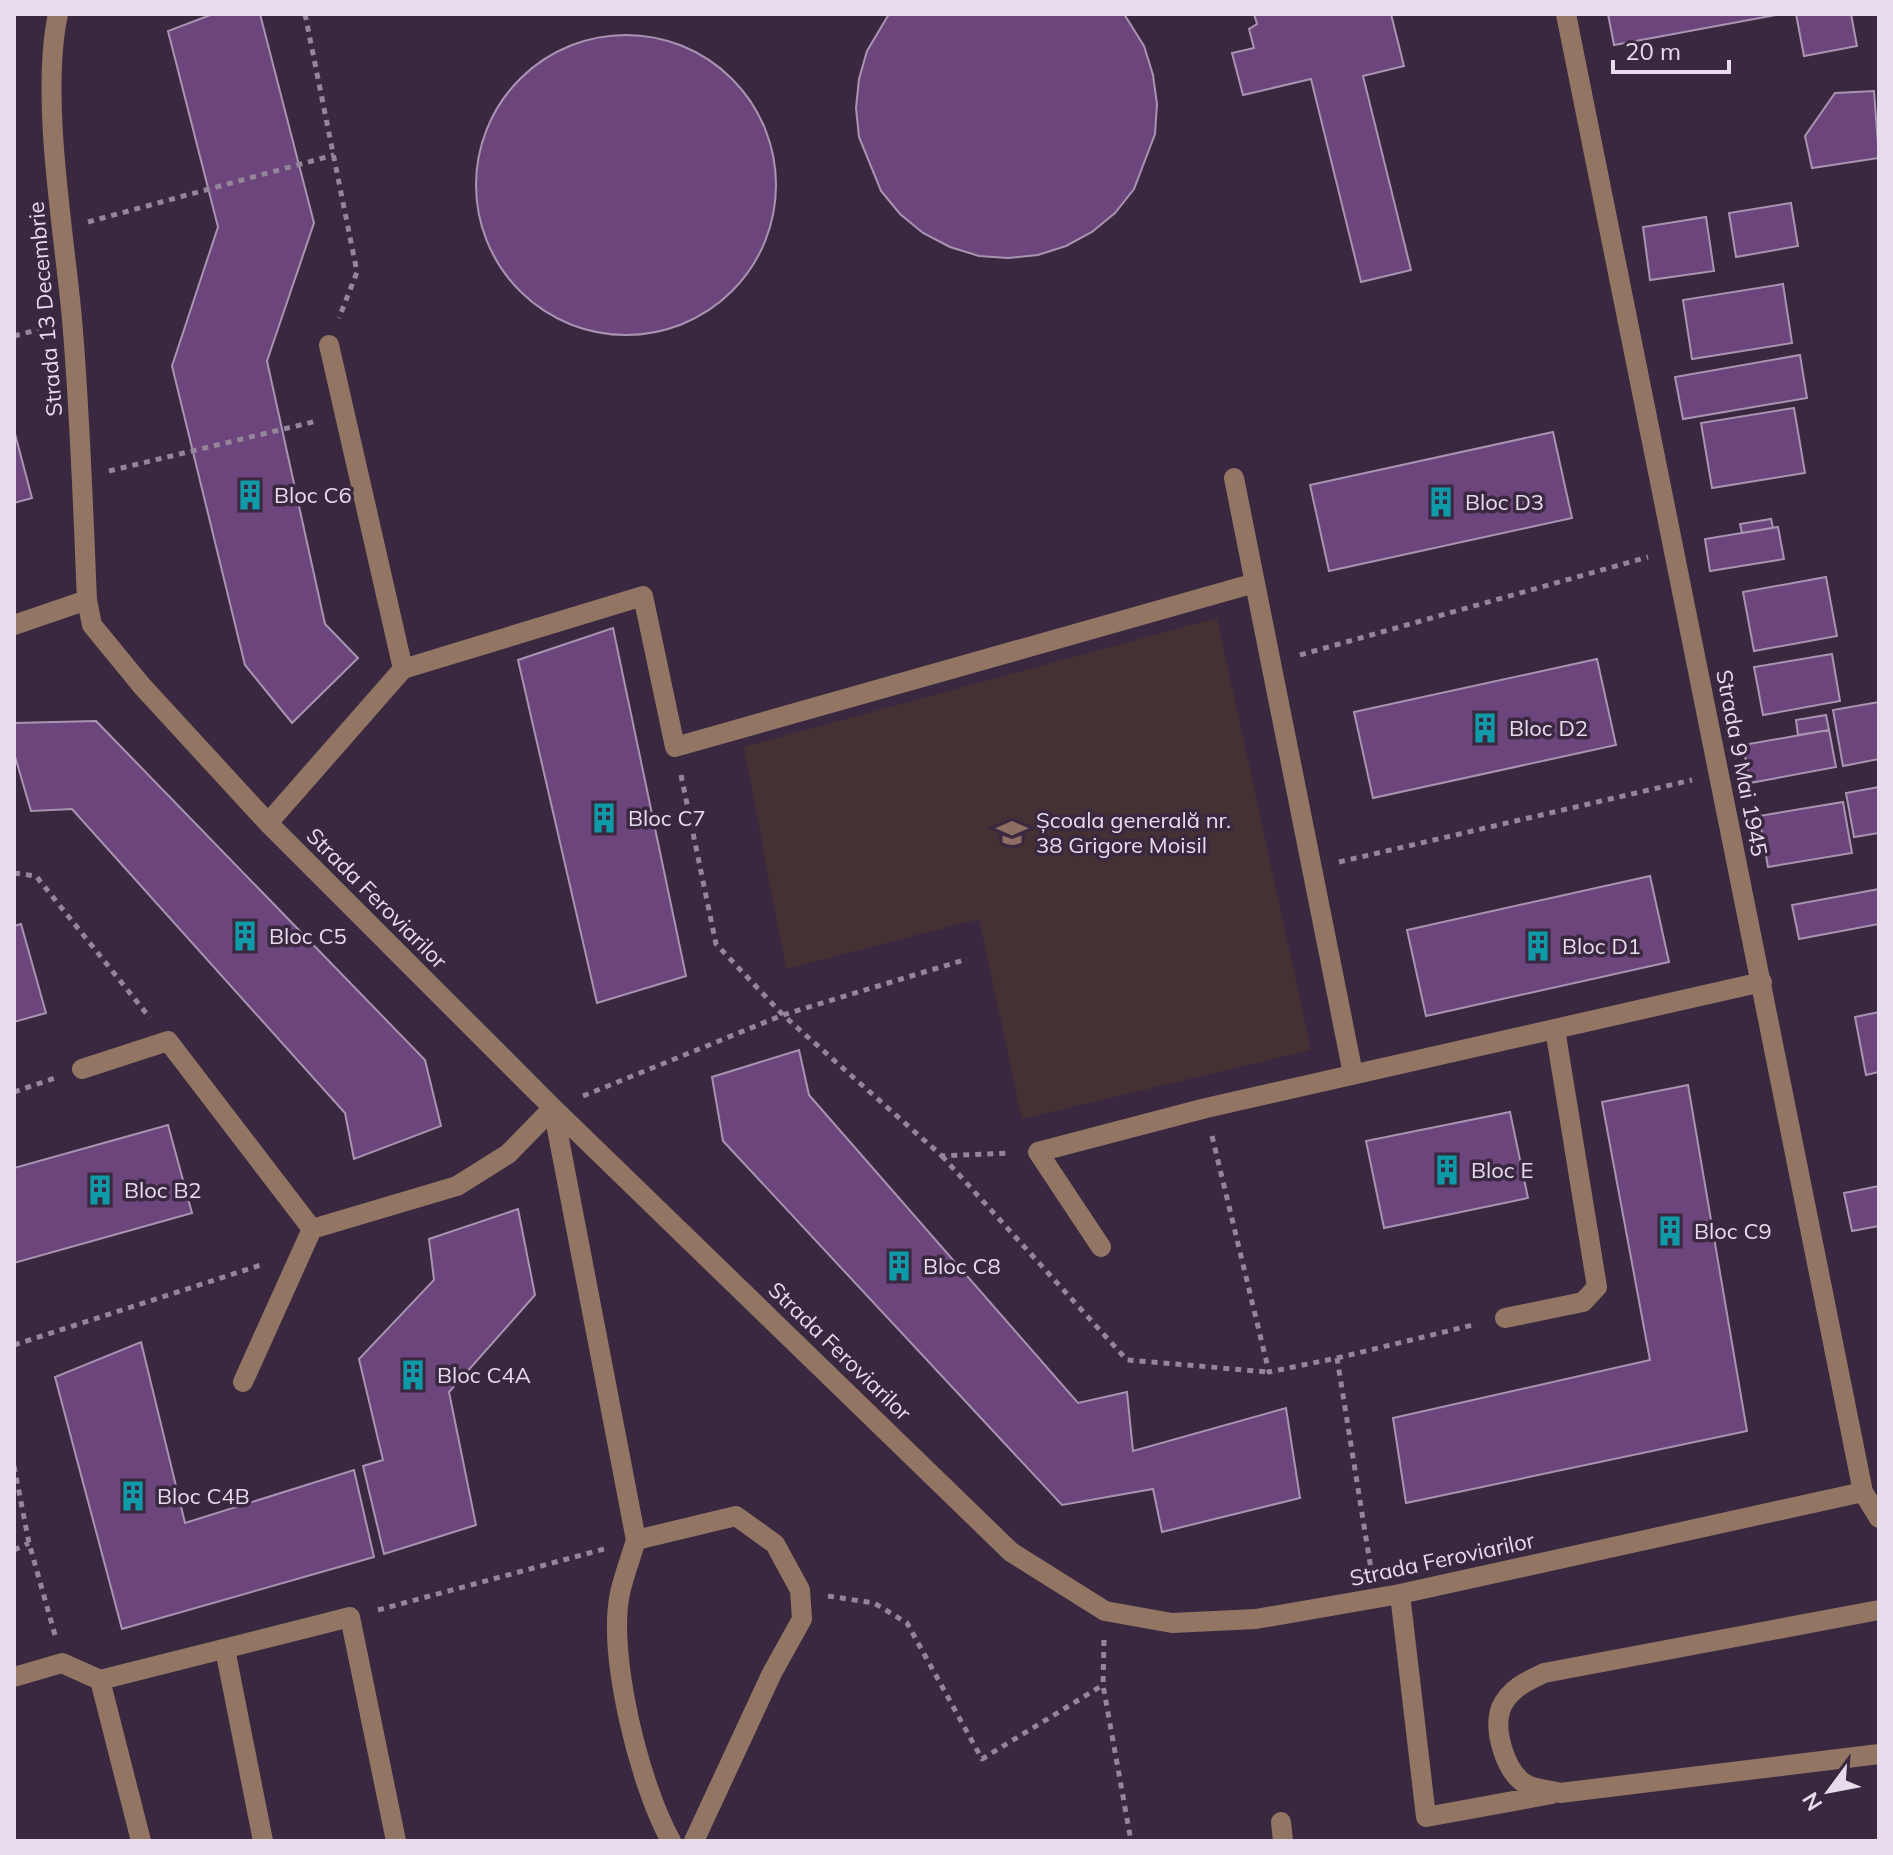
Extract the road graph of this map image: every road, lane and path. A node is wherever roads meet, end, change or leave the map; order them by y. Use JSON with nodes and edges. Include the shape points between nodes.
{"nodes":[{"id":1,"x":58,"y":14,"type":"edge"},
{"id":2,"x":305,"y":14,"type":"edge"},
{"id":3,"x":1566,"y":14,"type":"edge"},
{"id":4,"x":334,"y":155,"type":"junction"},
{"id":5,"x":63,"y":229,"type":"junction"},
{"id":6,"x":329,"y":345,"type":"joint"},
{"id":7,"x":346,"y":415,"type":"junction"},
{"id":8,"x":82,"y":477,"type":"junction"},
{"id":9,"x":1234,"y":478,"type":"dead end"},
{"id":10,"x":1675,"y":550,"type":"junction"},
{"id":11,"x":1255,"y":583,"type":"junction"},
{"id":12,"x":87,"y":600,"type":"junction"},
{"id":13,"x":14,"y":625,"type":"edge"},
{"id":14,"x":1272,"y":663,"type":"junction"},
{"id":15,"x":403,"y":669,"type":"junction"},
{"id":16,"x":675,"y":747,"type":"junction"},
{"id":17,"x":1720,"y":773,"type":"junction"},
{"id":18,"x":268,"y":823,"type":"junction"},
{"id":19,"x":1314,"y":868,"type":"junction"},
{"id":20,"x":14,"y":873,"type":"edge"},
{"id":21,"x":967,"y":959,"type":"dead end"},
{"id":22,"x":1762,"y":982,"type":"junction"},
{"id":23,"x":783,"y":1015,"type":"junction"},
{"id":24,"x":1555,"y":1029,"type":"junction"},
{"id":25,"x":168,"y":1041,"type":"junction"},
{"id":26,"x":82,"y":1069,"type":"joint"},
{"id":27,"x":1353,"y":1074,"type":"junction"},
{"id":28,"x":14,"y":1092,"type":"edge"},
{"id":29,"x":553,"y":1108,"type":"junction"},
{"id":30,"x":1206,"y":1108,"type":"junction"},
{"id":31,"x":1038,"y":1152,"type":"junction"},
{"id":32,"x":942,"y":1156,"type":"junction"},
{"id":33,"x":312,"y":1229,"type":"junction"},
{"id":34,"x":1101,"y":1247,"type":"dead end"},
{"id":35,"x":298,"y":1253,"type":"junction"},
{"id":36,"x":1505,"y":1318,"type":"joint"},
{"id":37,"x":14,"y":1345,"type":"edge"},
{"id":38,"x":1337,"y":1358,"type":"junction"},
{"id":39,"x":1269,"y":1372,"type":"junction"},
{"id":40,"x":243,"y":1382,"type":"dead end"},
{"id":41,"x":14,"y":1466,"type":"edge"},
{"id":42,"x":1873,"y":1507,"type":"edge"},
{"id":43,"x":636,"y":1540,"type":"junction"},
{"id":44,"x":29,"y":1543,"type":"junction"},
{"id":45,"x":14,"y":1550,"type":"edge"},
{"id":46,"x":800,"y":1590,"type":"junction"},
{"id":47,"x":1400,"y":1594,"type":"junction"},
{"id":48,"x":1375,"y":1597,"type":"junction"},
{"id":49,"x":1879,"y":1610,"type":"edge"},
{"id":50,"x":1105,"y":1611,"type":"junction"},
{"id":51,"x":350,"y":1617,"type":"junction"},
{"id":52,"x":225,"y":1649,"type":"junction"},
{"id":53,"x":62,"y":1663,"type":"junction"},
{"id":54,"x":14,"y":1677,"type":"edge"},
{"id":55,"x":100,"y":1680,"type":"junction"},
{"id":56,"x":1103,"y":1685,"type":"junction"},
{"id":57,"x":1879,"y":1754,"type":"edge"},
{"id":58,"x":1560,"y":1793,"type":"junction"},
{"id":59,"x":141,"y":1841,"type":"edge"},
{"id":60,"x":263,"y":1841,"type":"edge"},
{"id":61,"x":396,"y":1841,"type":"edge"},
{"id":62,"x":671,"y":1841,"type":"edge"},
{"id":63,"x":694,"y":1841,"type":"edge"},
{"id":64,"x":1131,"y":1841,"type":"edge"}],
"edges":[{"from":1,"to":5,"type":"street","name":"Strada 13 Decembrie","via":[[54,112]]},
{"from":2,"to":4,"type":"path"},
{"from":3,"to":10,"type":"street","name":"Strada 9 Mai 1945"},
{"from":4,"to":5,"type":"path"},
{"from":4,"to":6,"type":"path","via":[[357,272]]},
{"from":5,"to":8,"type":"street","name":"Strada 13 Decembrie"},
{"from":6,"to":7,"type":"street"},
{"from":7,"to":8,"type":"path"},
{"from":7,"to":15,"type":"street"},
{"from":8,"to":12,"type":"street","name":"Strada 13 Decembrie"},
{"from":9,"to":11,"type":"street"},
{"from":10,"to":14,"type":"path"},
{"from":10,"to":17,"type":"street","name":"Strada 9 Mai 1945"},
{"from":11,"to":14,"type":"street"},
{"from":11,"to":16,"type":"street"},
{"from":12,"to":13,"type":"street"},
{"from":12,"to":18,"type":"street","name":"Strada Feroviarilor","via":[[92,625],[111,651]]},
{"from":14,"to":19,"type":"street"},
{"from":15,"to":16,"type":"street","via":[[643,596]]},
{"from":15,"to":18,"type":"street"},
{"from":16,"to":23,"type":"path","via":[[716,944]]},
{"from":17,"to":19,"type":"path"},
{"from":17,"to":22,"type":"street","name":"Strada 9 Mai 1945"},
{"from":18,"to":29,"type":"street","name":"Strada Feroviarilor"},
{"from":19,"to":27,"type":"street"},
{"from":20,"to":25,"type":"path","via":[[36,876]]},
{"from":21,"to":23,"type":"path"},
{"from":22,"to":24,"type":"street"},
{"from":22,"to":42,"type":"street","name":"Strada 9 Mai 1945"},
{"from":23,"to":29,"type":"path"},
{"from":23,"to":32,"type":"path"},
{"from":24,"to":27,"type":"street"},
{"from":24,"to":36,"type":"street","via":[[1597,1287],[1583,1302]]},
{"from":25,"to":26,"type":"street"},
{"from":25,"to":33,"type":"street"},
{"from":26,"to":28,"type":"path"},
{"from":27,"to":30,"type":"street"},
{"from":29,"to":33,"type":"street","via":[[508,1154],[457,1186]]},
{"from":29,"to":43,"type":"street"},
{"from":29,"to":50,"type":"street","name":"Strada Feroviarilor","via":[[1011,1552]]},
{"from":30,"to":31,"type":"street"},
{"from":30,"to":39,"type":"path"},
{"from":31,"to":32,"type":"path"},
{"from":31,"to":34,"type":"street"},
{"from":32,"to":39,"type":"path","via":[[1127,1360]]},
{"from":33,"to":35,"type":"street"},
{"from":35,"to":37,"type":"path"},
{"from":35,"to":40,"type":"street"},
{"from":36,"to":38,"type":"path"},
{"from":38,"to":39,"type":"path"},
{"from":38,"to":48,"type":"path"},
{"from":41,"to":44,"type":"path"},
{"from":42,"to":47,"type":"street","name":"Strada Feroviarilor"},
{"from":43,"to":46,"type":"street","via":[[736,1516],[775,1544]]},
{"from":43,"to":51,"type":"path"},
{"from":43,"to":62,"type":"street","via":[[619,1595],[618,1642],[636,1755]]},
{"from":44,"to":45,"type":"path"},
{"from":44,"to":53,"type":"path"},
{"from":46,"to":56,"type":"path","via":[[874,1603],[907,1623],[982,1759]]},
{"from":46,"to":63,"type":"street","via":[[802,1619]]},
{"from":47,"to":48,"type":"street","name":"Strada Feroviarilor"},
{"from":47,"to":58,"type":"street","via":[[1426,1817]]},
{"from":48,"to":50,"type":"street","name":"Strada Feroviarilor","via":[[1256,1619],[1172,1623]]},
{"from":49,"to":58,"type":"street","via":[[1544,1673],[1519,1685],[1501,1709],[1500,1736],[1508,1765],[1525,1784]]},
{"from":50,"to":56,"type":"path"},
{"from":51,"to":52,"type":"street"},
{"from":51,"to":61,"type":"street"},
{"from":52,"to":55,"type":"street"},
{"from":52,"to":60,"type":"street"},
{"from":53,"to":54,"type":"street"},
{"from":53,"to":55,"type":"street"},
{"from":55,"to":59,"type":"street"},
{"from":56,"to":64,"type":"path"},
{"from":57,"to":58,"type":"street"}]}
